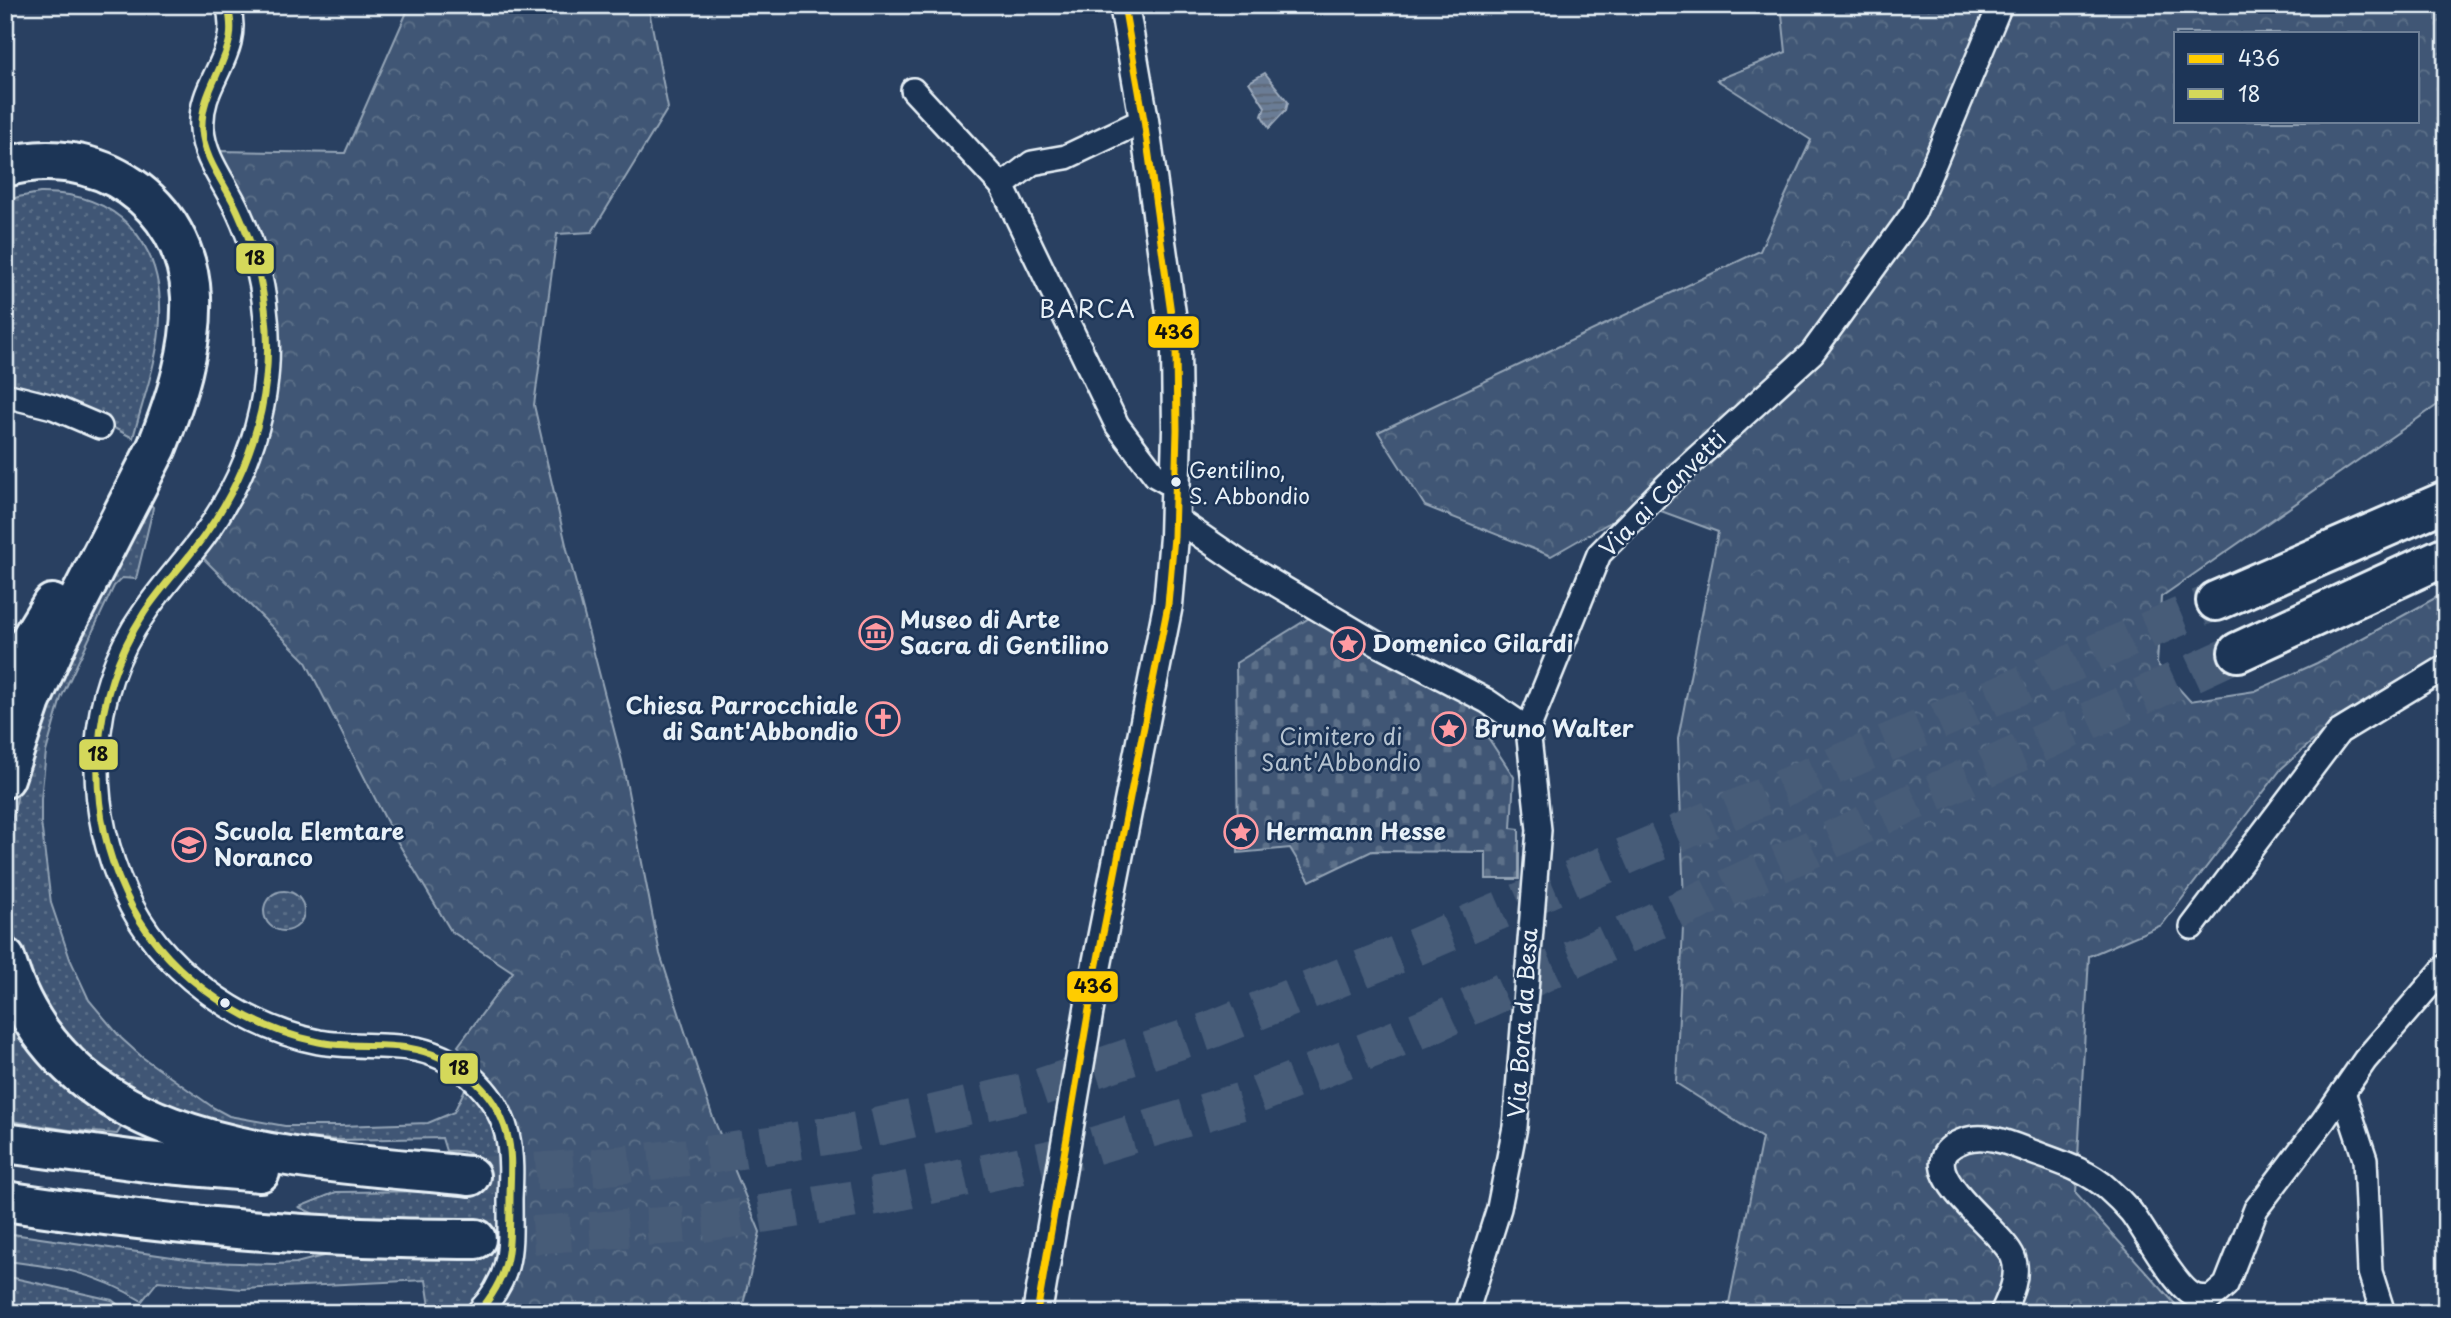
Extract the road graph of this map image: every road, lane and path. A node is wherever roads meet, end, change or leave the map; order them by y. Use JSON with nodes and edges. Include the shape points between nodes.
{"nodes":[{"id":1,"x":228,"y":5,"type":"edge"},
{"id":2,"x":1124,"y":5,"type":"edge"},
{"id":3,"x":2000,"y":5,"type":"edge"},
{"id":4,"x":913,"y":90,"type":"dead end"},
{"id":5,"x":1144,"y":120,"type":"junction"},
{"id":6,"x":5,"y":167,"type":"edge"},
{"id":7,"x":1002,"y":186,"type":"junction"},
{"id":8,"x":5,"y":395,"type":"edge"},
{"id":9,"x":100,"y":427,"type":"dead end"},
{"id":10,"x":1177,"y":487,"type":"junction"},
{"id":11,"x":131,"y":494,"type":"junction"},
{"id":12,"x":2446,"y":501,"type":"edge"},
{"id":13,"x":1175,"y":518,"type":"junction"},
{"id":14,"x":2446,"y":556,"type":"edge"},
{"id":15,"x":2216,"y":601,"type":"tunnel mouth"},
{"id":16,"x":2238,"y":652,"type":"tunnel mouth"},
{"id":17,"x":2446,"y":667,"type":"edge"},
{"id":18,"x":5,"y":681,"type":"edge"},
{"id":19,"x":1528,"y":729,"type":"junction"},
{"id":20,"x":5,"y":778,"type":"edge"},
{"id":21,"x":2192,"y":927,"type":"dead end"},
{"id":22,"x":5,"y":958,"type":"edge"},
{"id":23,"x":2446,"y":966,"type":"edge"},
{"id":24,"x":2343,"y":1092,"type":"junction"},
{"id":25,"x":8,"y":1144,"type":"edge"},
{"id":26,"x":5,"y":1201,"type":"edge"},
{"id":27,"x":5,"y":1219,"type":"edge"},
{"id":28,"x":205,"y":1227,"type":"junction"},
{"id":29,"x":476,"y":1240,"type":"tunnel mouth"},
{"id":30,"x":478,"y":1313,"type":"edge"},
{"id":31,"x":1037,"y":1313,"type":"edge"},
{"id":32,"x":1466,"y":1313,"type":"edge"},
{"id":33,"x":2002,"y":1313,"type":"edge"},
{"id":34,"x":2383,"y":1313,"type":"edge"}],
"edges":[{"from":1,"to":30,"type":"street","via":[[231,43],[205,97],[201,127],[210,159],[253,249],[267,332],[267,376],[251,445],[231,494],[141,616],[110,678],[98,734],[100,810],[117,873],[135,912],[168,955],[211,993],[250,1018],[292,1034],[344,1045],[422,1050],[455,1065],[493,1101],[510,1147],[509,1261],[500,1283]]},
{"from":2,"to":5,"type":"street"},
{"from":3,"to":19,"type":"street","name":"Via ai Canvetti","via":[[1914,212],[1812,354],[1667,485],[1599,554]]},
{"from":4,"to":7,"type":"street"},
{"from":5,"to":7,"type":"street","via":[[1066,157],[1032,163]]},
{"from":5,"to":10,"type":"street","via":[[1176,349]]},
{"from":6,"to":11,"type":"highway","via":[[68,161],[115,176],[157,209],[181,250],[191,297],[187,348],[166,424]]},
{"from":7,"to":10,"type":"street","via":[[1117,425],[1156,476]]},
{"from":8,"to":9,"type":"street","via":[[53,407]]},
{"from":10,"to":13,"type":"street"},
{"from":11,"to":18,"type":"highway","via":[[79,560]]},
{"from":11,"to":20,"type":"highway","via":[[36,689]]},
{"from":12,"to":15,"type":"highway"},
{"from":13,"to":19,"type":"street","via":[[1253,571],[1487,701]]},
{"from":13,"to":31,"type":"street","via":[[1166,618],[1095,974]]},
{"from":14,"to":16,"type":"highway"},
{"from":17,"to":21,"type":"street","via":[[2339,732]]},
{"from":19,"to":32,"type":"street","name":"Via Bora da Besa","via":[[1539,830],[1515,1127],[1499,1208]]},
{"from":22,"to":25,"type":"highway","via":[[20,998],[50,1044],[90,1083],[136,1113],[227,1145],[475,1176],[253,1171]]},
{"from":23,"to":24,"type":"street"},
{"from":24,"to":33,"type":"street","via":[[2256,1209],[2226,1286],[2211,1298],[2194,1296],[2179,1284],[2130,1211],[2085,1172],[2001,1140],[1968,1138],[1953,1145],[1944,1154],[1942,1169],[1952,1188],[2014,1258],[2013,1288]]},
{"from":24,"to":34,"type":"street","via":[[2365,1159],[2370,1272]]},
{"from":26,"to":28,"type":"highway"},
{"from":27,"to":28,"type":"highway","via":[[92,1230]]},
{"from":28,"to":29,"type":"highway"}]}
